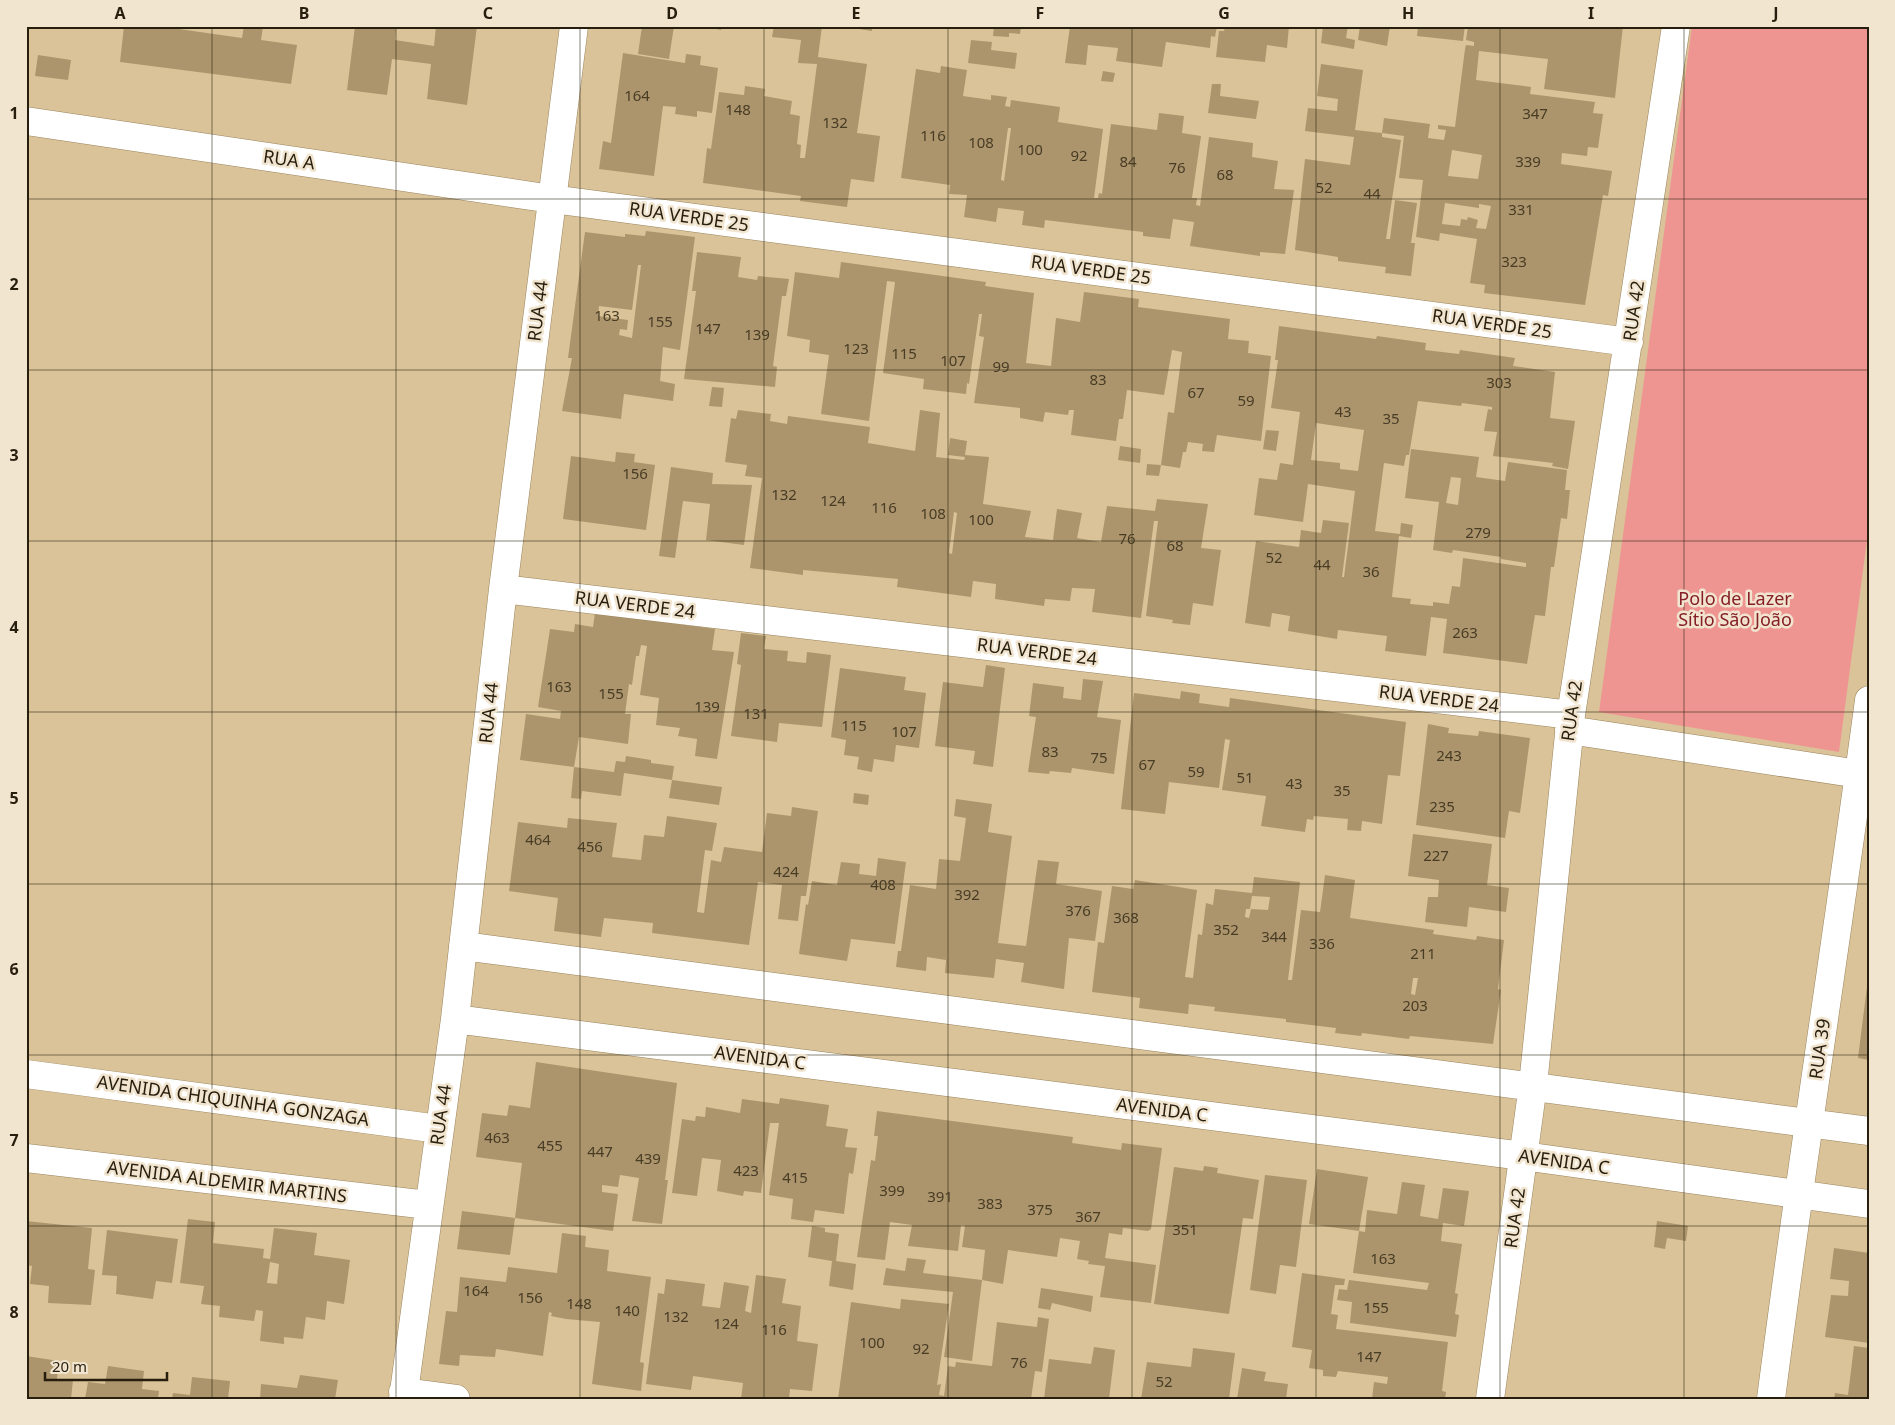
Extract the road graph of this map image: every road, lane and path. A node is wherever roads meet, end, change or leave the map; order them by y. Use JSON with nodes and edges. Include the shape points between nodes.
{"nodes":[{"id":1,"x":574,"y":26,"type":"edge"},
{"id":2,"x":1676,"y":26,"type":"edge"},
{"id":3,"x":26,"y":120,"type":"edge"},
{"id":4,"x":552,"y":199,"type":"junction"},
{"id":5,"x":1629,"y":342,"type":"junction"},
{"id":6,"x":503,"y":590,"type":"junction"},
{"id":7,"x":1869,"y":700,"type":"edge"},
{"id":8,"x":1570,"y":722,"type":"junction"},
{"id":9,"x":1863,"y":757,"type":"edge"},
{"id":10,"x":463,"y":946,"type":"junction"},
{"id":11,"x":455,"y":1019,"type":"junction"},
{"id":12,"x":26,"y":1074,"type":"edge"},
{"id":13,"x":1533,"y":1085,"type":"junction"},
{"id":14,"x":1810,"y":1123,"type":"junction"},
{"id":15,"x":439,"y":1129,"type":"junction"},
{"id":16,"x":1869,"y":1131,"type":"edge"},
{"id":17,"x":1523,"y":1156,"type":"junction"},
{"id":18,"x":26,"y":1158,"type":"edge"},
{"id":19,"x":1797,"y":1196,"type":"junction"},
{"id":20,"x":1869,"y":1204,"type":"edge"},
{"id":21,"x":428,"y":1205,"type":"junction"},
{"id":22,"x":403,"y":1395,"type":"edge"},
{"id":23,"x":456,"y":1399,"type":"edge"},
{"id":24,"x":1490,"y":1399,"type":"edge"},
{"id":25,"x":1771,"y":1399,"type":"edge"}],
"edges":[{"from":1,"to":4,"type":"street","name":"RUA 44"},
{"from":2,"to":5,"type":"street","name":"RUA 42"},
{"from":3,"to":4,"type":"street","name":"RUA A"},
{"from":4,"to":5,"type":"street","name":"RUA VERDE 25"},
{"from":4,"to":6,"type":"street","name":"RUA 44"},
{"from":5,"to":8,"type":"street","name":"RUA 42"},
{"from":6,"to":8,"type":"street","name":"RUA VERDE 24"},
{"from":6,"to":10,"type":"street","name":"RUA 44"},
{"from":7,"to":9,"type":"street","name":"RUA 39"},
{"from":8,"to":9,"type":"street","name":"RUA VERDE 24"},
{"from":8,"to":13,"type":"street","name":"RUA 42"},
{"from":9,"to":14,"type":"street","name":"RUA 39"},
{"from":10,"to":11,"type":"street","name":"RUA 44"},
{"from":10,"to":13,"type":"street"},
{"from":11,"to":15,"type":"street","name":"RUA 44"},
{"from":11,"to":17,"type":"street","name":"AVENIDA C"},
{"from":12,"to":15,"type":"street","name":"AVENIDA CHIQUINHA GONZAGA"},
{"from":13,"to":14,"type":"street"},
{"from":13,"to":17,"type":"street","name":"RUA 42"},
{"from":14,"to":16,"type":"street"},
{"from":14,"to":19,"type":"street","name":"RUA 39"},
{"from":15,"to":21,"type":"street","name":"RUA 44"},
{"from":17,"to":19,"type":"street","name":"AVENIDA C"},
{"from":17,"to":24,"type":"street","name":"RUA 42"},
{"from":18,"to":21,"type":"street","name":"AVENIDA ALDEMIR MARTINS"},
{"from":19,"to":20,"type":"street","name":"AVENIDA C"},
{"from":19,"to":25,"type":"street","name":"RUA 39"},
{"from":21,"to":22,"type":"street","name":"RUA 44"},
{"from":22,"to":23,"type":"street"}]}
